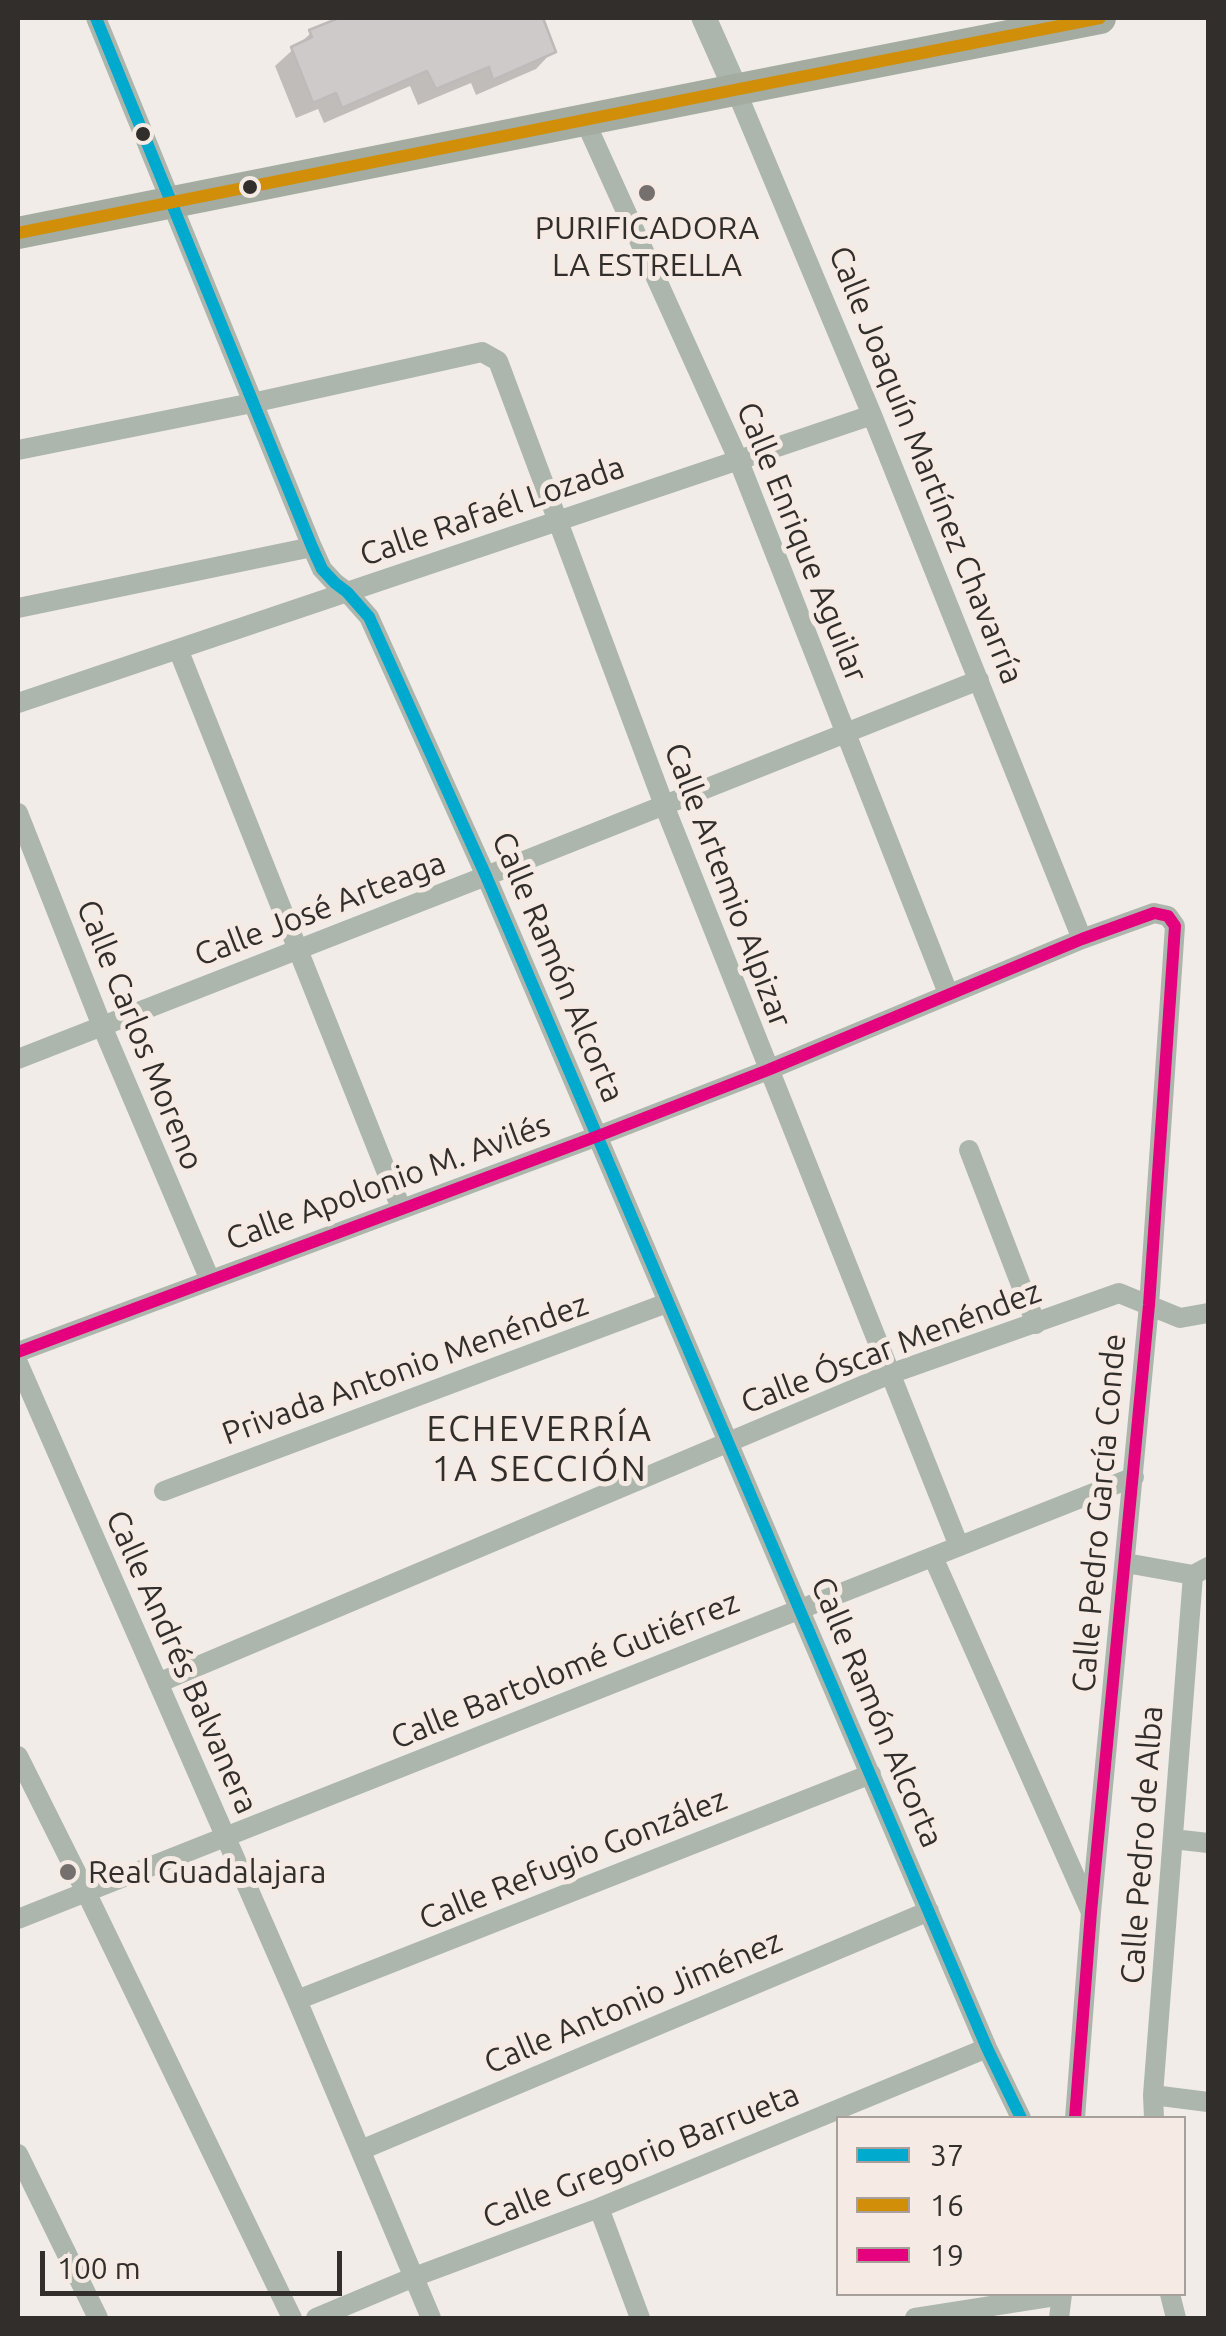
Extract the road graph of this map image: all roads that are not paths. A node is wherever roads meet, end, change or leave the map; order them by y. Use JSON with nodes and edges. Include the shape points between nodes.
{"nodes":[{"id":1,"x":96,"y":18,"type":"edge"},
{"id":2,"x":704,"y":18,"type":"edge"},
{"id":3,"x":1100,"y":18,"type":"edge"},
{"id":4,"x":973,"y":30,"type":"edge"},
{"id":5,"x":735,"y":88,"type":"junction"},
{"id":6,"x":586,"y":121,"type":"junction"},
{"id":7,"x":170,"y":203,"type":"junction"},
{"id":8,"x":18,"y":233,"type":"edge"},
{"id":9,"x":252,"y":404,"type":"junction"},
{"id":10,"x":872,"y":414,"type":"junction"},
{"id":11,"x":18,"y":450,"type":"edge"},
{"id":12,"x":738,"y":460,"type":"junction"},
{"id":13,"x":557,"y":521,"type":"junction"},
{"id":14,"x":312,"y":547,"type":"junction"},
{"id":15,"x":347,"y":592,"type":"junction"},
{"id":16,"x":18,"y":608,"type":"edge"},
{"id":17,"x":178,"y":649,"type":"junction"},
{"id":18,"x":979,"y":680,"type":"junction"},
{"id":19,"x":18,"y":703,"type":"edge"},
{"id":20,"x":847,"y":733,"type":"junction"},
{"id":21,"x":664,"y":806,"type":"junction"},
{"id":22,"x":18,"y":812,"type":"edge"},
{"id":23,"x":486,"y":876,"type":"junction"},
{"id":24,"x":1168,"y":916,"type":"joint"},
{"id":25,"x":1082,"y":939,"type":"junction"},
{"id":26,"x":299,"y":949,"type":"junction"},
{"id":27,"x":948,"y":993,"type":"junction"},
{"id":28,"x":102,"y":1026,"type":"junction"},
{"id":29,"x":18,"y":1059,"type":"edge"},
{"id":30,"x":768,"y":1070,"type":"junction"},
{"id":31,"x":598,"y":1136,"type":"junction"},
{"id":32,"x":969,"y":1150,"type":"dead end"},
{"id":33,"x":402,"y":1208,"type":"junction"},
{"id":34,"x":210,"y":1280,"type":"junction"},
{"id":35,"x":668,"y":1304,"type":"junction"},
{"id":36,"x":1149,"y":1305,"type":"junction"},
{"id":37,"x":1208,"y":1313,"type":"edge"},
{"id":38,"x":1036,"y":1324,"type":"junction"},
{"id":39,"x":18,"y":1352,"type":"edge"},
{"id":40,"x":18,"y":1362,"type":"edge"},
{"id":41,"x":890,"y":1374,"type":"junction"},
{"id":42,"x":728,"y":1441,"type":"junction"},
{"id":43,"x":1134,"y":1477,"type":"junction"},
{"id":44,"x":164,"y":1492,"type":"dead end"},
{"id":45,"x":958,"y":1546,"type":"junction"},
{"id":46,"x":933,"y":1557,"type":"junction"},
{"id":47,"x":1126,"y":1563,"type":"junction"},
{"id":48,"x":1201,"y":1571,"type":"edge"},
{"id":49,"x":800,"y":1609,"type":"junction"},
{"id":50,"x":158,"y":1683,"type":"junction"},
{"id":51,"x":18,"y":1756,"type":"edge"},
{"id":52,"x":872,"y":1774,"type":"junction"},
{"id":53,"x":226,"y":1836,"type":"junction"},
{"id":54,"x":1173,"y":1839,"type":"junction"},
{"id":55,"x":1208,"y":1843,"type":"edge"},
{"id":56,"x":86,"y":1892,"type":"junction"},
{"id":57,"x":929,"y":1910,"type":"junction"},
{"id":58,"x":1091,"y":1912,"type":"junction"},
{"id":59,"x":18,"y":1919,"type":"edge"},
{"id":60,"x":297,"y":2000,"type":"junction"},
{"id":61,"x":988,"y":2048,"type":"junction"},
{"id":62,"x":1153,"y":2096,"type":"junction"},
{"id":63,"x":1208,"y":2102,"type":"edge"},
{"id":64,"x":1020,"y":2116,"type":"edge"},
{"id":65,"x":1075,"y":2116,"type":"edge"},
{"id":66,"x":1154,"y":2116,"type":"edge"},
{"id":67,"x":361,"y":2150,"type":"junction"},
{"id":68,"x":18,"y":2154,"type":"edge"},
{"id":69,"x":599,"y":2208,"type":"junction"},
{"id":70,"x":414,"y":2277,"type":"junction"},
{"id":71,"x":1050,"y":2296,"type":"edge"},
{"id":72,"x":98,"y":2318,"type":"edge"},
{"id":73,"x":292,"y":2318,"type":"edge"},
{"id":74,"x":316,"y":2318,"type":"edge"},
{"id":75,"x":431,"y":2318,"type":"edge"},
{"id":76,"x":640,"y":2318,"type":"edge"},
{"id":77,"x":914,"y":2318,"type":"edge"}],
"edges":[{"from":1,"to":7,"type":"street","name":"Calle Ramón Alcorta"},
{"from":2,"to":5,"type":"street","name":"Calle Joaquín Martínez Chavarría"},
{"from":3,"to":4,"type":"main road"},
{"from":4,"to":5,"type":"main road"},
{"from":5,"to":6,"type":"main road"},
{"from":5,"to":10,"type":"street","name":"Calle Joaquín Martínez Chavarría"},
{"from":6,"to":7,"type":"main road"},
{"from":6,"to":12,"type":"street","name":"Calle Enrique Aguilar"},
{"from":7,"to":8,"type":"main road"},
{"from":7,"to":9,"type":"street","name":"Calle Ramón Alcorta"},
{"from":9,"to":11,"type":"street"},
{"from":9,"to":13,"type":"street","name":"Calle Artemio Alpizar","via":[[482,352],[501,365]]},
{"from":9,"to":14,"type":"street","name":"Calle Ramón Alcorta"},
{"from":10,"to":12,"type":"street","name":"Calle Rafaél Lozada"},
{"from":10,"to":18,"type":"street","name":"Calle Joaquín Martínez Chavarría"},
{"from":12,"to":13,"type":"street","name":"Calle Rafaél Lozada"},
{"from":12,"to":20,"type":"street","name":"Calle Enrique Aguilar"},
{"from":13,"to":15,"type":"street","name":"Calle Rafaél Lozada"},
{"from":13,"to":21,"type":"street","name":"Calle Artemio Alpizar"},
{"from":14,"to":15,"type":"street","name":"Calle Ramón Alcorta","via":[[322,569]]},
{"from":14,"to":16,"type":"street"},
{"from":15,"to":17,"type":"street","name":"Calle Rafaél Lozada"},
{"from":15,"to":23,"type":"street","name":"Calle Ramón Alcorta","via":[[369,617]]},
{"from":17,"to":19,"type":"street","name":"Calle Rafaél Lozada"},
{"from":17,"to":26,"type":"street"},
{"from":18,"to":20,"type":"street","name":"Calle José Arteaga"},
{"from":18,"to":25,"type":"street","name":"Calle Joaquín Martínez Chavarría"},
{"from":20,"to":21,"type":"street","name":"Calle José Arteaga"},
{"from":20,"to":27,"type":"street","name":"Calle Enrique Aguilar"},
{"from":21,"to":23,"type":"street","name":"Calle José Arteaga"},
{"from":21,"to":30,"type":"street","name":"Calle Artemio Alpizar"},
{"from":22,"to":28,"type":"street","name":"Calle Carlos Moreno"},
{"from":23,"to":26,"type":"street","name":"Calle José Arteaga"},
{"from":23,"to":31,"type":"street","name":"Calle Ramón Alcorta"},
{"from":24,"to":25,"type":"street","name":"Calle Apolonio M. Avilés","via":[[1154,913]]},
{"from":24,"to":36,"type":"street","name":"Calle Pedro García Conde","via":[[1175,926]]},
{"from":25,"to":27,"type":"street","name":"Calle Apolonio M. Avilés"},
{"from":26,"to":28,"type":"street","name":"Calle José Arteaga"},
{"from":26,"to":33,"type":"street"},
{"from":27,"to":30,"type":"street","name":"Calle Apolonio M. Avilés"},
{"from":28,"to":29,"type":"street","name":"Calle José Arteaga"},
{"from":28,"to":34,"type":"street","name":"Calle Carlos Moreno"},
{"from":30,"to":31,"type":"street","name":"Calle Apolonio M. Avilés"},
{"from":30,"to":41,"type":"street","name":"Calle Artemio Alpizar"},
{"from":31,"to":33,"type":"street","name":"Calle Apolonio M. Avilés"},
{"from":31,"to":35,"type":"street","name":"Calle Ramón Alcorta"},
{"from":32,"to":38,"type":"street"},
{"from":33,"to":34,"type":"street","name":"Calle Apolonio M. Avilés"},
{"from":34,"to":39,"type":"street","name":"Calle Apolonio M. Avilés"},
{"from":35,"to":42,"type":"street","name":"Calle Ramón Alcorta"},
{"from":35,"to":44,"type":"street","name":"Privada Antonio Menéndez"},
{"from":36,"to":37,"type":"street","name":"Calle Óscar Menéndez","via":[[1180,1318]]},
{"from":36,"to":38,"type":"street","name":"Calle Óscar Menéndez","via":[[1119,1293]]},
{"from":36,"to":43,"type":"street","name":"Calle Pedro García Conde"},
{"from":38,"to":41,"type":"street","name":"Calle Óscar Menéndez"},
{"from":40,"to":50,"type":"street","name":"Calle Andrés Balvanera"},
{"from":41,"to":42,"type":"street","name":"Calle Óscar Menéndez"},
{"from":41,"to":45,"type":"street","name":"Calle Artemio Alpizar"},
{"from":42,"to":49,"type":"street","name":"Calle Ramón Alcorta"},
{"from":42,"to":50,"type":"street","name":"Calle Óscar Menéndez"},
{"from":43,"to":45,"type":"street","name":"Calle Bartolomé Gutiérrez"},
{"from":43,"to":47,"type":"street","name":"Calle Pedro García Conde"},
{"from":45,"to":46,"type":"street","name":"Calle Bartolomé Gutiérrez"},
{"from":46,"to":49,"type":"street","name":"Calle Bartolomé Gutiérrez"},
{"from":46,"to":58,"type":"street"},
{"from":47,"to":48,"type":"street"},
{"from":47,"to":58,"type":"street","name":"Calle Pedro García Conde"},
{"from":48,"to":54,"type":"street","name":"Calle Pedro de Alba"},
{"from":49,"to":52,"type":"street","name":"Calle Ramón Alcorta"},
{"from":49,"to":53,"type":"street","name":"Calle Bartolomé Gutiérrez"},
{"from":50,"to":53,"type":"street","name":"Calle Andrés Balvanera"},
{"from":51,"to":56,"type":"street"},
{"from":52,"to":57,"type":"street","name":"Calle Ramón Alcorta"},
{"from":52,"to":60,"type":"street","name":"Calle Refugio González"},
{"from":53,"to":56,"type":"street","name":"Calle Bartolomé Gutiérrez"},
{"from":53,"to":60,"type":"street","name":"Calle Andrés Balvanera"},
{"from":54,"to":55,"type":"street"},
{"from":54,"to":62,"type":"street","name":"Calle Pedro de Alba"},
{"from":56,"to":59,"type":"street","name":"Calle Bartolomé Gutiérrez"},
{"from":56,"to":73,"type":"street"},
{"from":57,"to":61,"type":"street","name":"Calle Ramón Alcorta"},
{"from":57,"to":67,"type":"street","name":"Calle Antonio Jiménez"},
{"from":58,"to":65,"type":"street","name":"Calle Pedro García Conde"},
{"from":60,"to":67,"type":"street","name":"Calle Andrés Balvanera"},
{"from":61,"to":64,"type":"street","name":"Calle Ramón Alcorta"},
{"from":61,"to":69,"type":"street","name":"Calle Gregorio Barrueta"},
{"from":62,"to":63,"type":"street"},
{"from":62,"to":66,"type":"street","name":"Calle Pedro de Alba"},
{"from":67,"to":70,"type":"street","name":"Calle Andrés Balvanera"},
{"from":68,"to":72,"type":"street"},
{"from":69,"to":70,"type":"street","name":"Calle Gregorio Barrueta"},
{"from":69,"to":76,"type":"street"},
{"from":70,"to":74,"type":"street","name":"Calle Gregorio Barrueta"},
{"from":70,"to":75,"type":"street","name":"Calle Andrés Balvanera"},
{"from":71,"to":77,"type":"street"}]}
